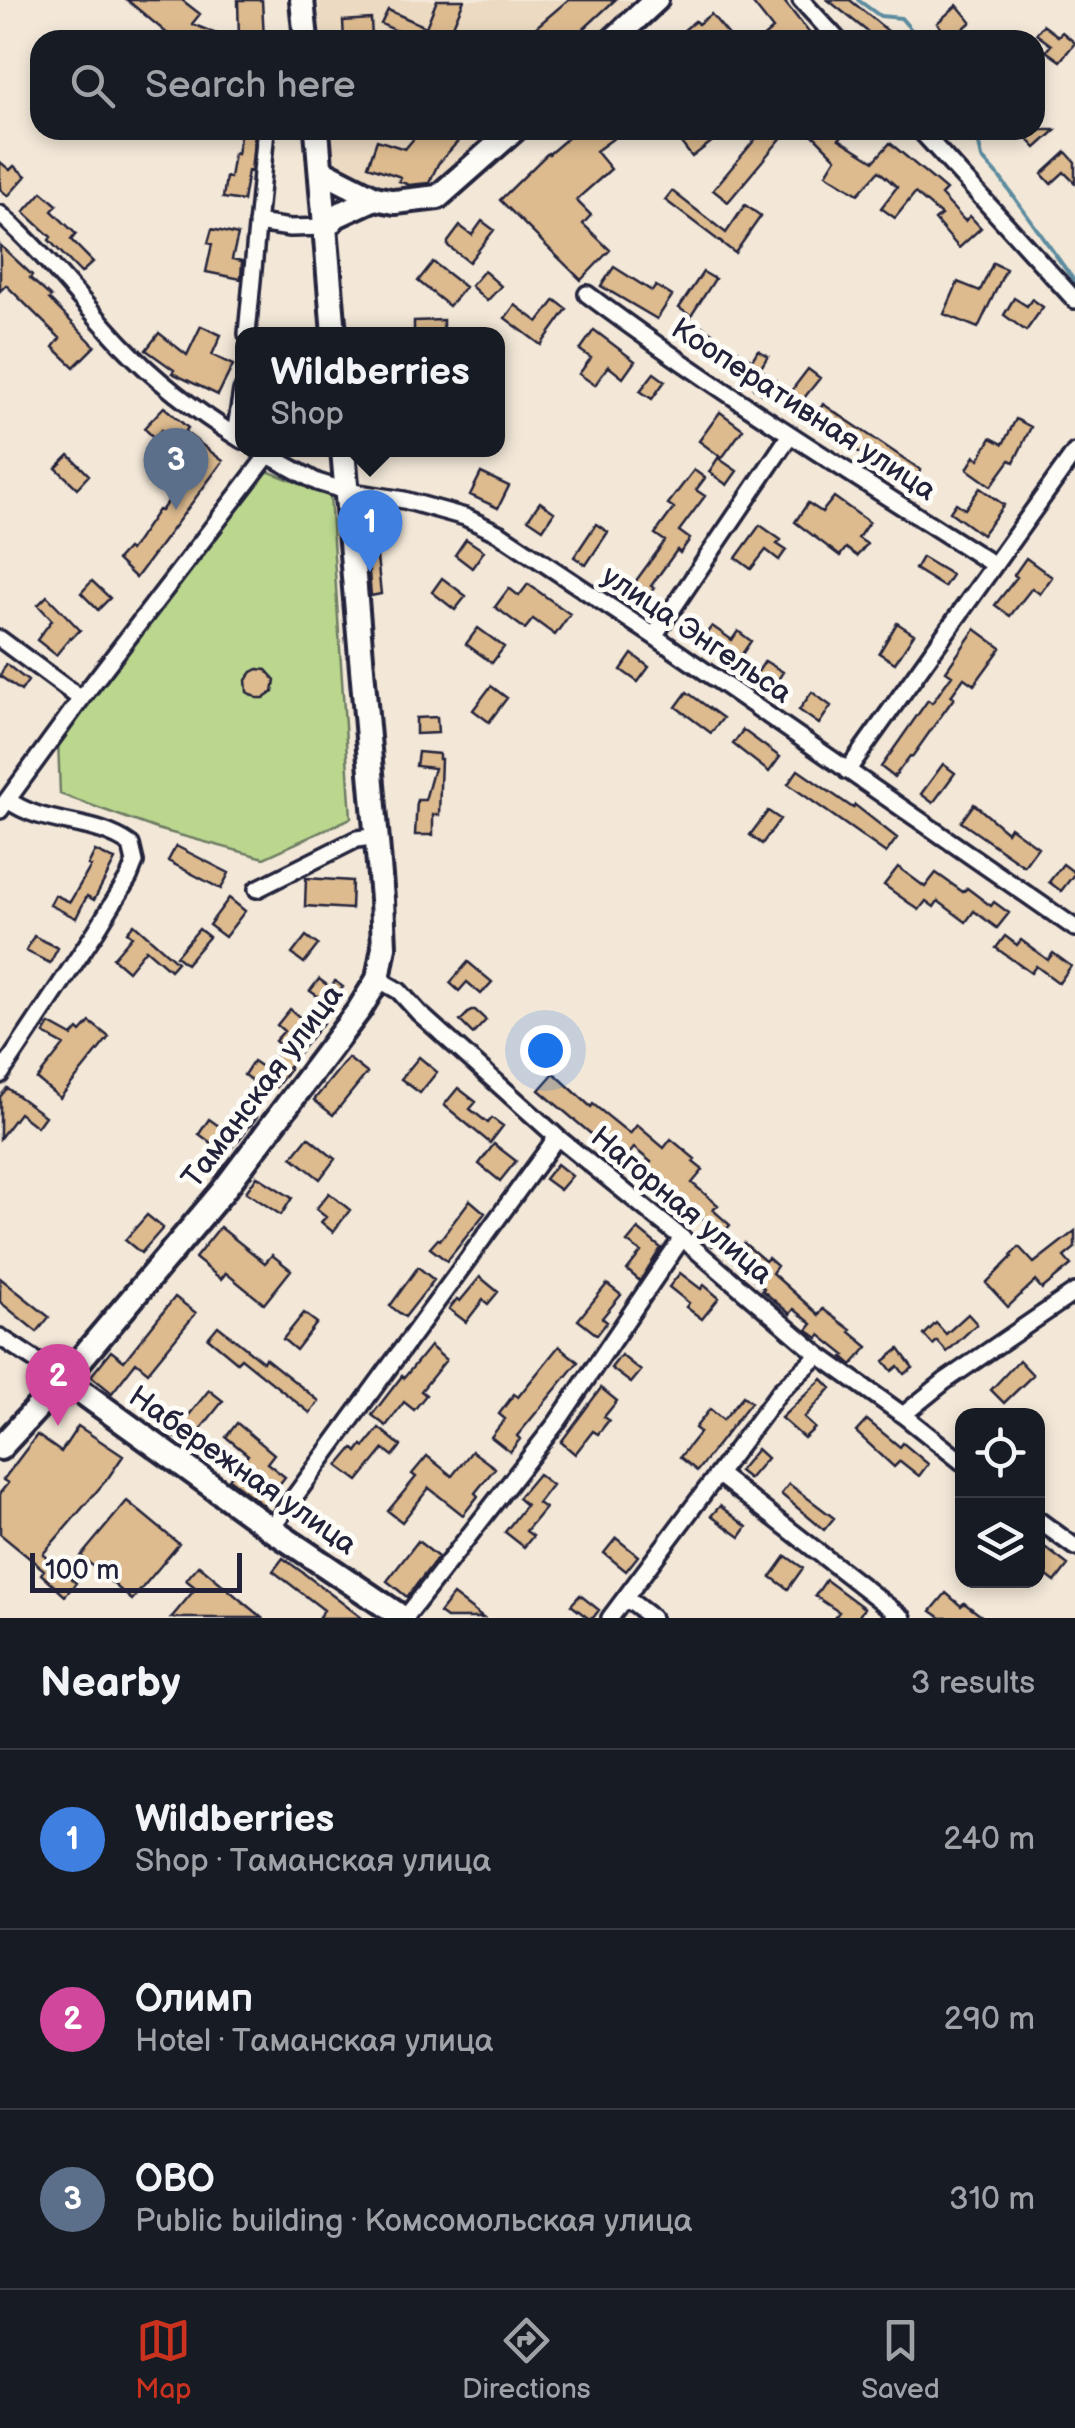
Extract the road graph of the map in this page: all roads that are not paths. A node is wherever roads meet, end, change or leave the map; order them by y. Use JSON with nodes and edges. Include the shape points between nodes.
{"nodes":[{"id":1,"x":302,"y":0,"type":"edge"},
{"id":2,"x":656,"y":0,"type":"edge"},
{"id":3,"x":801,"y":0,"type":"edge"},
{"id":4,"x":305,"y":30,"type":"edge"},
{"id":5,"x":623,"y":30,"type":"edge"},
{"id":6,"x":829,"y":30,"type":"edge"},
{"id":7,"x":265,"y":140,"type":"edge"},
{"id":8,"x":318,"y":140,"type":"edge"},
{"id":9,"x":503,"y":140,"type":"edge"},
{"id":10,"x":929,"y":140,"type":"edge"},
{"id":11,"x":322,"y":171,"type":"junction"},
{"id":12,"x":375,"y":198,"type":"junction"},
{"id":13,"x":0,"y":214,"type":"edge"},
{"id":14,"x":257,"y":222,"type":"junction"},
{"id":15,"x":326,"y":228,"type":"junction"},
{"id":16,"x":587,"y":294,"type":"dead end"},
{"id":17,"x":1075,"y":300,"type":"edge"},
{"id":18,"x":249,"y":327,"type":"edge"},
{"id":19,"x":333,"y":327,"type":"edge"},
{"id":20,"x":235,"y":435,"type":"edge"},
{"id":21,"x":790,"y":435,"type":"junction"},
{"id":22,"x":1075,"y":452,"type":"edge"},
{"id":23,"x":259,"y":457,"type":"edge"},
{"id":24,"x":272,"y":457,"type":"edge"},
{"id":25,"x":344,"y":457,"type":"edge"},
{"id":26,"x":346,"y":490,"type":"junction"},
{"id":27,"x":994,"y":564,"type":"junction"},
{"id":28,"x":654,"y":636,"type":"junction"},
{"id":29,"x":0,"y":639,"type":"edge"},
{"id":30,"x":82,"y":699,"type":"junction"},
{"id":31,"x":847,"y":771,"type":"junction"},
{"id":32,"x":4,"y":805,"type":"edge"},
{"id":33,"x":378,"y":836,"type":"junction"},
{"id":34,"x":257,"y":889,"type":"dead end"},
{"id":35,"x":1075,"y":928,"type":"edge"},
{"id":36,"x":378,"y":979,"type":"junction"},
{"id":37,"x":0,"y":1075,"type":"edge"},
{"id":38,"x":557,"y":1136,"type":"junction"},
{"id":39,"x":682,"y":1238,"type":"junction"},
{"id":40,"x":1075,"y":1292,"type":"edge"},
{"id":41,"x":0,"y":1337,"type":"edge"},
{"id":42,"x":818,"y":1355,"type":"junction"},
{"id":43,"x":64,"y":1380,"type":"junction"},
{"id":44,"x":903,"y":1415,"type":"junction"},
{"id":45,"x":0,"y":1448,"type":"edge"},
{"id":46,"x":955,"y":1456,"type":"edge"},
{"id":47,"x":719,"y":1475,"type":"junction"},
{"id":48,"x":1045,"y":1525,"type":"edge"},
{"id":49,"x":271,"y":1529,"type":"junction"},
{"id":50,"x":1075,"y":1547,"type":"edge"},
{"id":51,"x":626,"y":1598,"type":"junction"},
{"id":52,"x":404,"y":1618,"type":"edge"},
{"id":53,"x":610,"y":1618,"type":"edge"},
{"id":54,"x":652,"y":1618,"type":"edge"},
{"id":55,"x":903,"y":1618,"type":"edge"}],
"edges":[{"from":1,"to":4,"type":"street"},
{"from":2,"to":5,"type":"street"},
{"from":3,"to":6,"type":"street"},
{"from":7,"to":14,"type":"street"},
{"from":8,"to":11,"type":"street"},
{"from":9,"to":12,"type":"street","via":[[438,197]]},
{"from":10,"to":17,"type":"street"},
{"from":11,"to":12,"type":"street"},
{"from":11,"to":15,"type":"street"},
{"from":12,"to":15,"type":"street","via":[[336,216]]},
{"from":13,"to":20,"type":"street","via":[[124,348]]},
{"from":14,"to":15,"type":"street"},
{"from":14,"to":18,"type":"street"},
{"from":15,"to":19,"type":"street"},
{"from":16,"to":21,"type":"street","name":"Кооперативная улица"},
{"from":21,"to":27,"type":"street","name":"Кооперативная улица"},
{"from":21,"to":28,"type":"street"},
{"from":22,"to":27,"type":"street"},
{"from":23,"to":30,"type":"street"},
{"from":24,"to":26,"type":"street","name":"улица Энгельса"},
{"from":25,"to":26,"type":"street","name":"Таманская улица"},
{"from":26,"to":28,"type":"street","name":"улица Энгельса","via":[[465,517]]},
{"from":26,"to":33,"type":"street","name":"Таманская улица"},
{"from":27,"to":31,"type":"street"},
{"from":28,"to":31,"type":"street","name":"улица Энгельса"},
{"from":29,"to":30,"type":"street"},
{"from":30,"to":32,"type":"street"},
{"from":31,"to":35,"type":"street","name":"улица Энгельса"},
{"from":32,"to":37,"type":"street","via":[[117,834],[131,845],[135,862]]},
{"from":33,"to":34,"type":"street","via":[[357,839]]},
{"from":33,"to":36,"type":"street","name":"Таманская улица","via":[[384,946]]},
{"from":36,"to":38,"type":"street","name":"Нагорная улица"},
{"from":36,"to":43,"type":"street","name":"Таманская улица","via":[[222,1192]]},
{"from":38,"to":39,"type":"street","name":"Нагорная улица"},
{"from":38,"to":49,"type":"street"},
{"from":39,"to":42,"type":"street","name":"Нагорная улица"},
{"from":39,"to":52,"type":"street","via":[[558,1421]]},
{"from":40,"to":44,"type":"street"},
{"from":41,"to":43,"type":"street","name":"Набережная улица"},
{"from":42,"to":44,"type":"street","name":"Нагорная улица"},
{"from":42,"to":47,"type":"street","via":[[780,1391]]},
{"from":43,"to":45,"type":"street","name":"Таманская улица"},
{"from":43,"to":49,"type":"street","name":"Набережная улица"},
{"from":44,"to":46,"type":"street","name":"Нагорная улица"},
{"from":47,"to":51,"type":"street"},
{"from":47,"to":55,"type":"street"},
{"from":48,"to":50,"type":"street"},
{"from":49,"to":52,"type":"street","name":"Набережная улица"},
{"from":51,"to":53,"type":"street"},
{"from":51,"to":54,"type":"street"}]}
